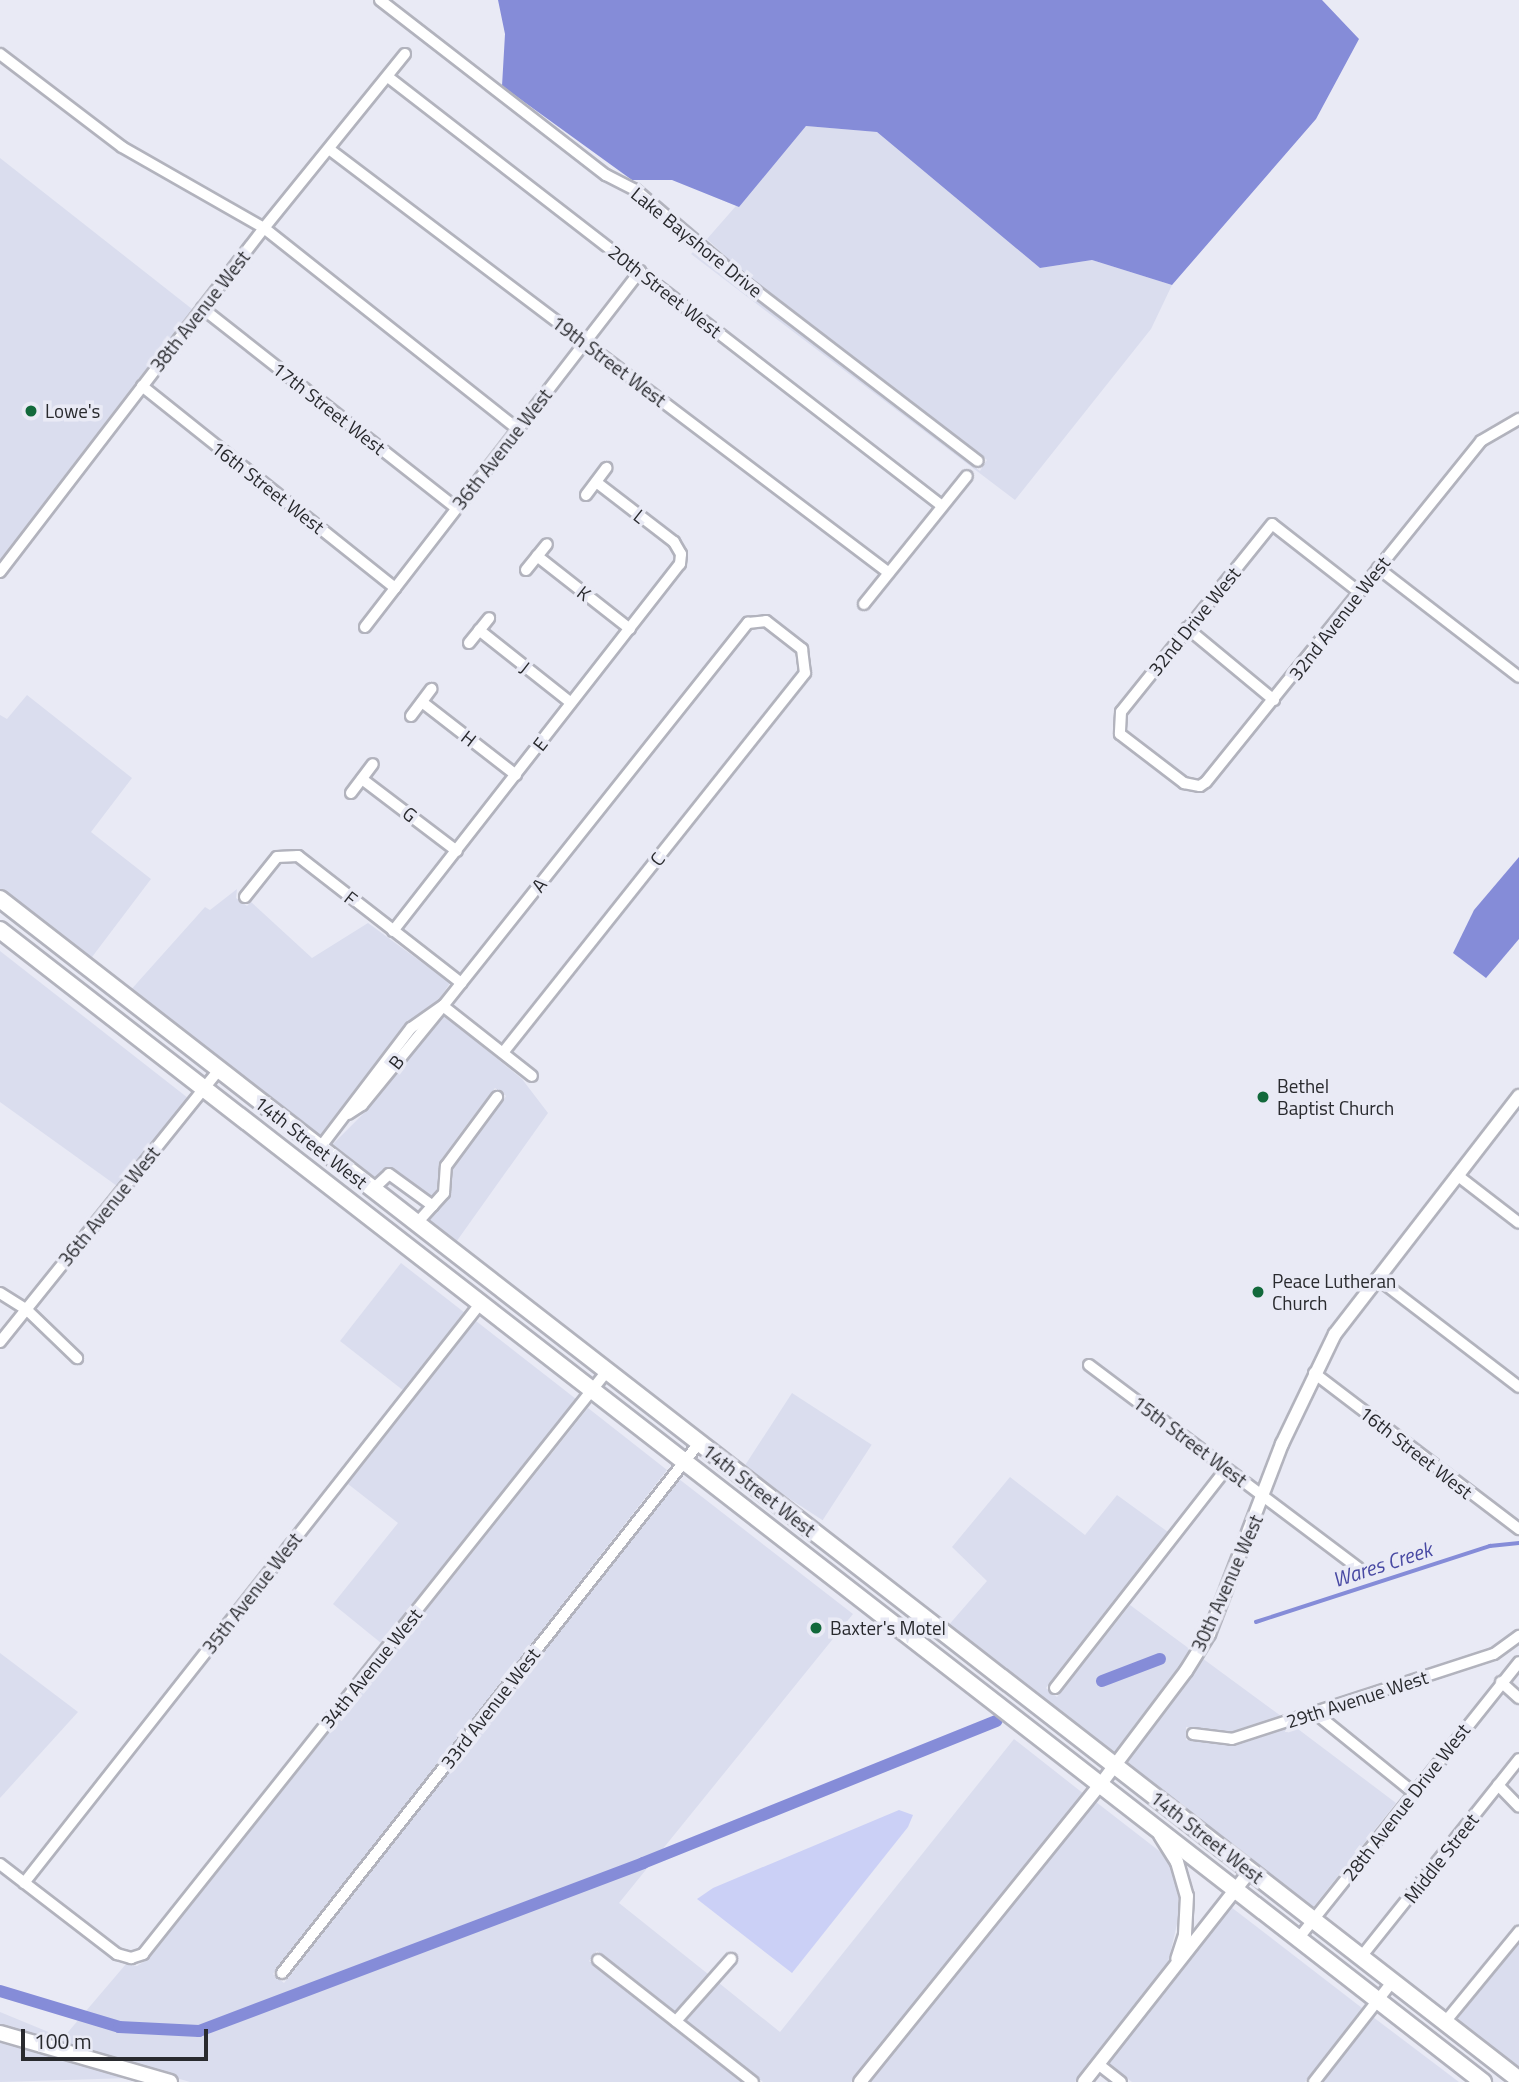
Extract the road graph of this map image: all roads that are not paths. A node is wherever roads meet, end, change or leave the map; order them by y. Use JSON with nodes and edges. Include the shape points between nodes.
{"nodes":[{"id":1,"x":380,"y":0,"type":"edge"},
{"id":2,"x":0,"y":54,"type":"edge"},
{"id":3,"x":405,"y":54,"type":"dead end"},
{"id":4,"x":388,"y":77,"type":"junction"},
{"id":5,"x":329,"y":149,"type":"junction"},
{"id":6,"x":264,"y":228,"type":"junction"},
{"id":7,"x":640,"y":271,"type":"junction"},
{"id":8,"x":202,"y":308,"type":"junction"},
{"id":9,"x":585,"y":343,"type":"junction"},
{"id":10,"x":142,"y":387,"type":"junction"},
{"id":11,"x":1519,"y":419,"type":"edge"},
{"id":12,"x":518,"y":429,"type":"junction"},
{"id":13,"x":978,"y":461,"type":"dead end"},
{"id":14,"x":606,"y":468,"type":"dead end"},
{"id":15,"x":967,"y":476,"type":"dead end"},
{"id":16,"x":596,"y":482,"type":"junction"},
{"id":17,"x":586,"y":495,"type":"dead end"},
{"id":18,"x":942,"y":506,"type":"junction"},
{"id":19,"x":456,"y":508,"type":"junction"},
{"id":20,"x":547,"y":544,"type":"dead end"},
{"id":21,"x":681,"y":554,"type":"joint"},
{"id":22,"x":537,"y":556,"type":"junction"},
{"id":23,"x":1378,"y":568,"type":"junction"},
{"id":24,"x":527,"y":570,"type":"dead end"},
{"id":25,"x":0,"y":572,"type":"edge"},
{"id":26,"x":889,"y":573,"type":"junction"},
{"id":27,"x":395,"y":588,"type":"junction"},
{"id":28,"x":1359,"y":592,"type":"junction"},
{"id":29,"x":864,"y":604,"type":"dead end"},
{"id":30,"x":489,"y":618,"type":"dead end"},
{"id":31,"x":757,"y":619,"type":"joint"},
{"id":32,"x":365,"y":627,"type":"dead end"},
{"id":33,"x":1187,"y":628,"type":"junction"},
{"id":34,"x":630,"y":629,"type":"junction"},
{"id":35,"x":479,"y":630,"type":"junction"},
{"id":36,"x":469,"y":643,"type":"dead end"},
{"id":37,"x":1519,"y":677,"type":"edge"},
{"id":38,"x":431,"y":689,"type":"dead end"},
{"id":39,"x":1274,"y":700,"type":"junction"},
{"id":40,"x":422,"y":702,"type":"junction"},
{"id":41,"x":572,"y":703,"type":"junction"},
{"id":42,"x":411,"y":716,"type":"dead end"},
{"id":43,"x":373,"y":764,"type":"dead end"},
{"id":44,"x":516,"y":775,"type":"junction"},
{"id":45,"x":362,"y":779,"type":"junction"},
{"id":46,"x":1191,"y":786,"type":"joint"},
{"id":47,"x":351,"y":793,"type":"dead end"},
{"id":48,"x":457,"y":851,"type":"junction"},
{"id":49,"x":245,"y":897,"type":"dead end"},
{"id":50,"x":0,"y":899,"type":"edge"},
{"id":51,"x":0,"y":930,"type":"edge"},
{"id":52,"x":393,"y":931,"type":"junction"},
{"id":53,"x":461,"y":983,"type":"junction"},
{"id":54,"x":443,"y":1006,"type":"junction"},
{"id":55,"x":504,"y":1052,"type":"junction"},
{"id":56,"x":219,"y":1070,"type":"junction"},
{"id":57,"x":532,"y":1076,"type":"dead end"},
{"id":58,"x":204,"y":1089,"type":"junction"},
{"id":59,"x":1519,"y":1096,"type":"edge"},
{"id":60,"x":497,"y":1097,"type":"dead end"},
{"id":61,"x":319,"y":1149,"type":"junction"},
{"id":62,"x":1457,"y":1175,"type":"junction"},
{"id":63,"x":372,"y":1190,"type":"junction"},
{"id":64,"x":433,"y":1206,"type":"junction"},
{"id":65,"x":1519,"y":1223,"type":"edge"},
{"id":66,"x":416,"y":1224,"type":"junction"},
{"id":67,"x":1377,"y":1278,"type":"junction"},
{"id":68,"x":0,"y":1293,"type":"edge"},
{"id":69,"x":480,"y":1304,"type":"junction"},
{"id":70,"x":26,"y":1309,"type":"junction"},
{"id":71,"x":0,"y":1342,"type":"edge"},
{"id":72,"x":77,"y":1358,"type":"dead end"},
{"id":73,"x":1089,"y":1364,"type":"dead end"},
{"id":74,"x":607,"y":1371,"type":"junction"},
{"id":75,"x":1314,"y":1373,"type":"junction"},
{"id":76,"x":1519,"y":1387,"type":"edge"},
{"id":77,"x":592,"y":1391,"type":"junction"},
{"id":78,"x":699,"y":1443,"type":"junction"},
{"id":79,"x":683,"y":1461,"type":"junction"},
{"id":80,"x":1226,"y":1469,"type":"junction"},
{"id":81,"x":1264,"y":1497,"type":"junction"},
{"id":82,"x":1519,"y":1529,"type":"edge"},
{"id":83,"x":1358,"y":1568,"type":"dead end"},
{"id":84,"x":1519,"y":1636,"type":"edge"},
{"id":85,"x":1502,"y":1651,"type":"junction"},
{"id":86,"x":1516,"y":1664,"type":"edge"},
{"id":87,"x":1501,"y":1682,"type":"junction"},
{"id":88,"x":1055,"y":1688,"type":"dead end"},
{"id":89,"x":1519,"y":1698,"type":"edge"},
{"id":90,"x":1314,"y":1712,"type":"junction"},
{"id":91,"x":1193,"y":1734,"type":"dead end"},
{"id":92,"x":1519,"y":1759,"type":"edge"},
{"id":93,"x":1115,"y":1766,"type":"junction"},
{"id":94,"x":1498,"y":1785,"type":"junction"},
{"id":95,"x":1100,"y":1786,"type":"junction"},
{"id":96,"x":1414,"y":1793,"type":"junction"},
{"id":97,"x":1519,"y":1807,"type":"edge"},
{"id":98,"x":1156,"y":1829,"type":"junction"},
{"id":99,"x":0,"y":1864,"type":"edge"},
{"id":100,"x":1250,"y":1871,"type":"junction"},
{"id":101,"x":24,"y":1882,"type":"junction"},
{"id":102,"x":1236,"y":1890,"type":"junction"},
{"id":103,"x":1313,"y":1920,"type":"junction"},
{"id":104,"x":1519,"y":1931,"type":"edge"},
{"id":105,"x":1298,"y":1939,"type":"junction"},
{"id":106,"x":1362,"y":1957,"type":"junction"},
{"id":107,"x":731,"y":1959,"type":"dead end"},
{"id":108,"x":598,"y":1960,"type":"dead end"},
{"id":109,"x":1175,"y":1966,"type":"junction"},
{"id":110,"x":282,"y":1973,"type":"dead end"},
{"id":111,"x":1392,"y":1981,"type":"junction"},
{"id":112,"x":1377,"y":2000,"type":"junction"},
{"id":113,"x":676,"y":2021,"type":"junction"},
{"id":114,"x":1445,"y":2022,"type":"junction"},
{"id":115,"x":0,"y":2033,"type":"edge"},
{"id":116,"x":1098,"y":2064,"type":"junction"},
{"id":117,"x":862,"y":2080,"type":"edge"},
{"id":118,"x":1519,"y":2080,"type":"edge"},
{"id":119,"x":170,"y":2082,"type":"edge"},
{"id":120,"x":753,"y":2082,"type":"edge"},
{"id":121,"x":1084,"y":2082,"type":"edge"},
{"id":122,"x":1121,"y":2082,"type":"edge"},
{"id":123,"x":1314,"y":2082,"type":"edge"},
{"id":124,"x":1483,"y":2082,"type":"edge"}],
"edges":[{"from":1,"to":13,"type":"street","name":"Lake Bayshore Drive","via":[[606,175],[636,190],[738,277]]},
{"from":2,"to":6,"type":"street","via":[[121,147]]},
{"from":3,"to":4,"type":"street","name":"38th Avenue West"},
{"from":4,"to":5,"type":"street","name":"38th Avenue West"},
{"from":4,"to":7,"type":"street","name":"20th Street West"},
{"from":5,"to":6,"type":"street","name":"38th Avenue West"},
{"from":5,"to":9,"type":"street","name":"19th Street West"},
{"from":6,"to":8,"type":"street","name":"38th Avenue West"},
{"from":6,"to":12,"type":"street"},
{"from":7,"to":9,"type":"street","name":"36th Avenue West"},
{"from":7,"to":18,"type":"street","name":"20th Street West"},
{"from":8,"to":10,"type":"street","name":"38th Avenue West"},
{"from":8,"to":19,"type":"street","name":"17th Street West"},
{"from":9,"to":12,"type":"street","name":"36th Avenue West"},
{"from":9,"to":26,"type":"street","name":"19th Street West"},
{"from":10,"to":25,"type":"street","name":"38th Avenue West"},
{"from":10,"to":27,"type":"street","name":"16th Street West"},
{"from":11,"to":23,"type":"street","name":"32nd Avenue West","via":[[1481,442]]},
{"from":12,"to":19,"type":"street","name":"36th Avenue West"},
{"from":14,"to":16,"type":"street"},
{"from":15,"to":18,"type":"street"},
{"from":16,"to":17,"type":"street"},
{"from":16,"to":21,"type":"street","name":"L","via":[[674,542]]},
{"from":18,"to":26,"type":"street"},
{"from":19,"to":27,"type":"street","name":"36th Avenue West"},
{"from":20,"to":22,"type":"street"},
{"from":21,"to":34,"type":"street","name":"E","via":[[680,564]]},
{"from":22,"to":24,"type":"street"},
{"from":22,"to":34,"type":"street","name":"K"},
{"from":23,"to":28,"type":"street","name":"32nd Avenue West"},
{"from":23,"to":37,"type":"street"},
{"from":26,"to":29,"type":"street"},
{"from":27,"to":32,"type":"street","name":"36th Avenue West"},
{"from":28,"to":33,"type":"street","name":"32nd Drive West","via":[[1272,524]]},
{"from":28,"to":39,"type":"street","name":"32nd Avenue West"},
{"from":30,"to":35,"type":"street"},
{"from":31,"to":53,"type":"street","name":"A","via":[[741,630]]},
{"from":31,"to":55,"type":"street","name":"C","via":[[802,649],[805,673]]},
{"from":33,"to":39,"type":"street"},
{"from":33,"to":46,"type":"street","name":"32nd Drive West","via":[[1117,720],[1125,739]]},
{"from":34,"to":41,"type":"street","name":"E"},
{"from":35,"to":36,"type":"street"},
{"from":35,"to":41,"type":"street","name":"J"},
{"from":38,"to":40,"type":"street"},
{"from":39,"to":46,"type":"street","name":"32nd Avenue West","via":[[1206,782]]},
{"from":40,"to":42,"type":"street"},
{"from":40,"to":44,"type":"street","name":"H"},
{"from":41,"to":44,"type":"street","name":"E"},
{"from":43,"to":45,"type":"street"},
{"from":44,"to":48,"type":"street","name":"E"},
{"from":45,"to":47,"type":"street"},
{"from":45,"to":48,"type":"street","name":"G"},
{"from":48,"to":52,"type":"street","name":"E"},
{"from":49,"to":52,"type":"street","name":"F","via":[[278,858],[291,854]]},
{"from":50,"to":56,"type":"main road","name":"14th Street West"},
{"from":51,"to":58,"type":"main road","name":"14th Street West"},
{"from":52,"to":53,"type":"street","name":"F"},
{"from":53,"to":54,"type":"street","name":"A"},
{"from":54,"to":55,"type":"street"},
{"from":54,"to":61,"type":"street","name":"A","via":[[411,1028]]},
{"from":55,"to":57,"type":"street"},
{"from":56,"to":58,"type":"street","name":"36th Avenue West"},
{"from":56,"to":61,"type":"main road","name":"14th Street West"},
{"from":58,"to":69,"type":"main road","name":"14th Street West"},
{"from":58,"to":70,"type":"street","name":"36th Avenue West"},
{"from":59,"to":62,"type":"street","name":"30th Avenue West"},
{"from":60,"to":64,"type":"street","via":[[446,1166],[444,1193]]},
{"from":61,"to":63,"type":"main road","name":"14th Street West"},
{"from":62,"to":65,"type":"street"},
{"from":62,"to":67,"type":"street","name":"30th Avenue West"},
{"from":63,"to":64,"type":"street","via":[[388,1174]]},
{"from":63,"to":66,"type":"main road","name":"14th Street West"},
{"from":64,"to":66,"type":"street"},
{"from":66,"to":74,"type":"main road","name":"14th Street West"},
{"from":67,"to":75,"type":"street","name":"30th Avenue West","via":[[1335,1334]]},
{"from":67,"to":76,"type":"street"},
{"from":68,"to":70,"type":"street"},
{"from":69,"to":77,"type":"main road","name":"14th Street West"},
{"from":69,"to":101,"type":"street","name":"35th Avenue West"},
{"from":70,"to":71,"type":"street","name":"36th Avenue West"},
{"from":70,"to":72,"type":"street"},
{"from":73,"to":80,"type":"street","name":"15th Street West"},
{"from":74,"to":77,"type":"street","name":"34th Avenue West"},
{"from":74,"to":78,"type":"main road","name":"14th Street West"},
{"from":75,"to":81,"type":"street","name":"30th Avenue West"},
{"from":75,"to":82,"type":"street","name":"16th Street West"},
{"from":77,"to":79,"type":"main road","name":"14th Street West"},
{"from":77,"to":101,"type":"street","name":"34th Avenue West","via":[[143,1954],[131,1958],[117,1954]]},
{"from":78,"to":79,"type":"street","name":"33rd Avenue West"},
{"from":78,"to":93,"type":"main road","name":"14th Street West"},
{"from":79,"to":95,"type":"main road","name":"14th Street West"},
{"from":79,"to":110,"type":"street","name":"33rd Avenue West"},
{"from":80,"to":81,"type":"street","name":"15th Street West"},
{"from":80,"to":88,"type":"street"},
{"from":81,"to":83,"type":"street","name":"15th Street West"},
{"from":81,"to":93,"type":"street","name":"30th Avenue West","via":[[1209,1634]]},
{"from":84,"to":85,"type":"street"},
{"from":85,"to":86,"type":"street"},
{"from":85,"to":90,"type":"street","name":"29th Avenue West"},
{"from":86,"to":87,"type":"street","name":"28th Avenue Drive West"},
{"from":87,"to":89,"type":"street"},
{"from":87,"to":96,"type":"street","name":"28th Avenue Drive West"},
{"from":90,"to":91,"type":"street","name":"29th Avenue West","via":[[1232,1739]]},
{"from":90,"to":96,"type":"street"},
{"from":92,"to":94,"type":"street","name":"Middle Street"},
{"from":93,"to":95,"type":"street","name":"30th Avenue West"},
{"from":93,"to":100,"type":"main road","name":"14th Street West"},
{"from":94,"to":97,"type":"street"},
{"from":94,"to":106,"type":"street","name":"Middle Street"},
{"from":95,"to":98,"type":"main road","name":"14th Street West"},
{"from":95,"to":117,"type":"street","name":"30th Avenue West"},
{"from":96,"to":103,"type":"street","name":"28th Avenue Drive West"},
{"from":98,"to":102,"type":"main road","name":"14th Street West"},
{"from":98,"to":109,"type":"street","via":[[1177,1862],[1187,1896],[1185,1935]]},
{"from":99,"to":101,"type":"street"},
{"from":100,"to":102,"type":"street"},
{"from":100,"to":103,"type":"main road","name":"14th Street West"},
{"from":102,"to":105,"type":"main road","name":"14th Street West"},
{"from":102,"to":109,"type":"street"},
{"from":103,"to":105,"type":"street","name":"28th Avenue Drive West"},
{"from":103,"to":106,"type":"main road","name":"14th Street West"},
{"from":104,"to":114,"type":"street"},
{"from":105,"to":112,"type":"main road","name":"14th Street West"},
{"from":106,"to":111,"type":"main road","name":"14th Street West"},
{"from":107,"to":113,"type":"street"},
{"from":108,"to":113,"type":"street"},
{"from":109,"to":116,"type":"street"},
{"from":111,"to":112,"type":"street"},
{"from":111,"to":114,"type":"main road","name":"14th Street West"},
{"from":112,"to":123,"type":"street"},
{"from":112,"to":124,"type":"main road","name":"14th Street West"},
{"from":113,"to":120,"type":"street"},
{"from":114,"to":118,"type":"main road","name":"14th Street West"},
{"from":115,"to":119,"type":"main road"},
{"from":116,"to":121,"type":"street"},
{"from":116,"to":122,"type":"street"}]}
